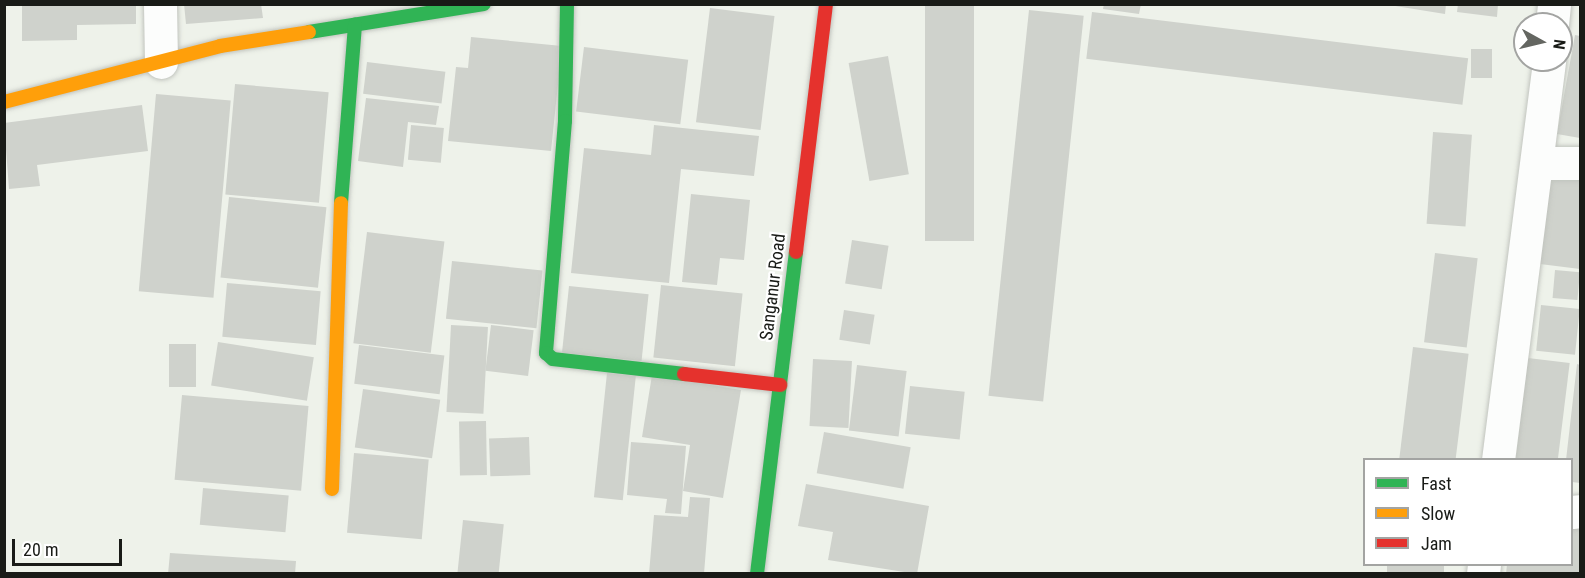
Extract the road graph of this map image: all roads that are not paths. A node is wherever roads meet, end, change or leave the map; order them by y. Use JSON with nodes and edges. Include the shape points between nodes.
{"nodes":[{"id":1,"x":160,"y":4,"type":"edge"},
{"id":2,"x":484,"y":4,"type":"edge"},
{"id":3,"x":567,"y":4,"type":"edge"},
{"id":4,"x":826,"y":4,"type":"edge"},
{"id":5,"x":355,"y":25,"type":"junction"},
{"id":6,"x":161,"y":62,"type":"junction"},
{"id":7,"x":1548,"y":72,"type":"edge"},
{"id":8,"x":4,"y":102,"type":"edge"},
{"id":9,"x":1539,"y":163,"type":"junction"},
{"id":10,"x":1581,"y":163,"type":"edge"},
{"id":11,"x":780,"y":385,"type":"junction"},
{"id":12,"x":1498,"y":458,"type":"edge"},
{"id":13,"x":332,"y":489,"type":"dead end"},
{"id":14,"x":757,"y":573,"type":"edge"}],
"edges":[{"from":1,"to":6,"type":"street"},
{"from":2,"to":5,"type":"street"},
{"from":3,"to":11,"type":"street","via":[[565,121],[546,353],[553,358]]},
{"from":4,"to":11,"type":"street","name":"Sanganur Road"},
{"from":5,"to":6,"type":"street","via":[[220,46]]},
{"from":5,"to":13,"type":"street","via":[[338,238]]},
{"from":6,"to":8,"type":"street"},
{"from":7,"to":9,"type":"street"},
{"from":9,"to":10,"type":"street"},
{"from":9,"to":12,"type":"street"},
{"from":11,"to":14,"type":"street","name":"Sanganur Road"}]}
